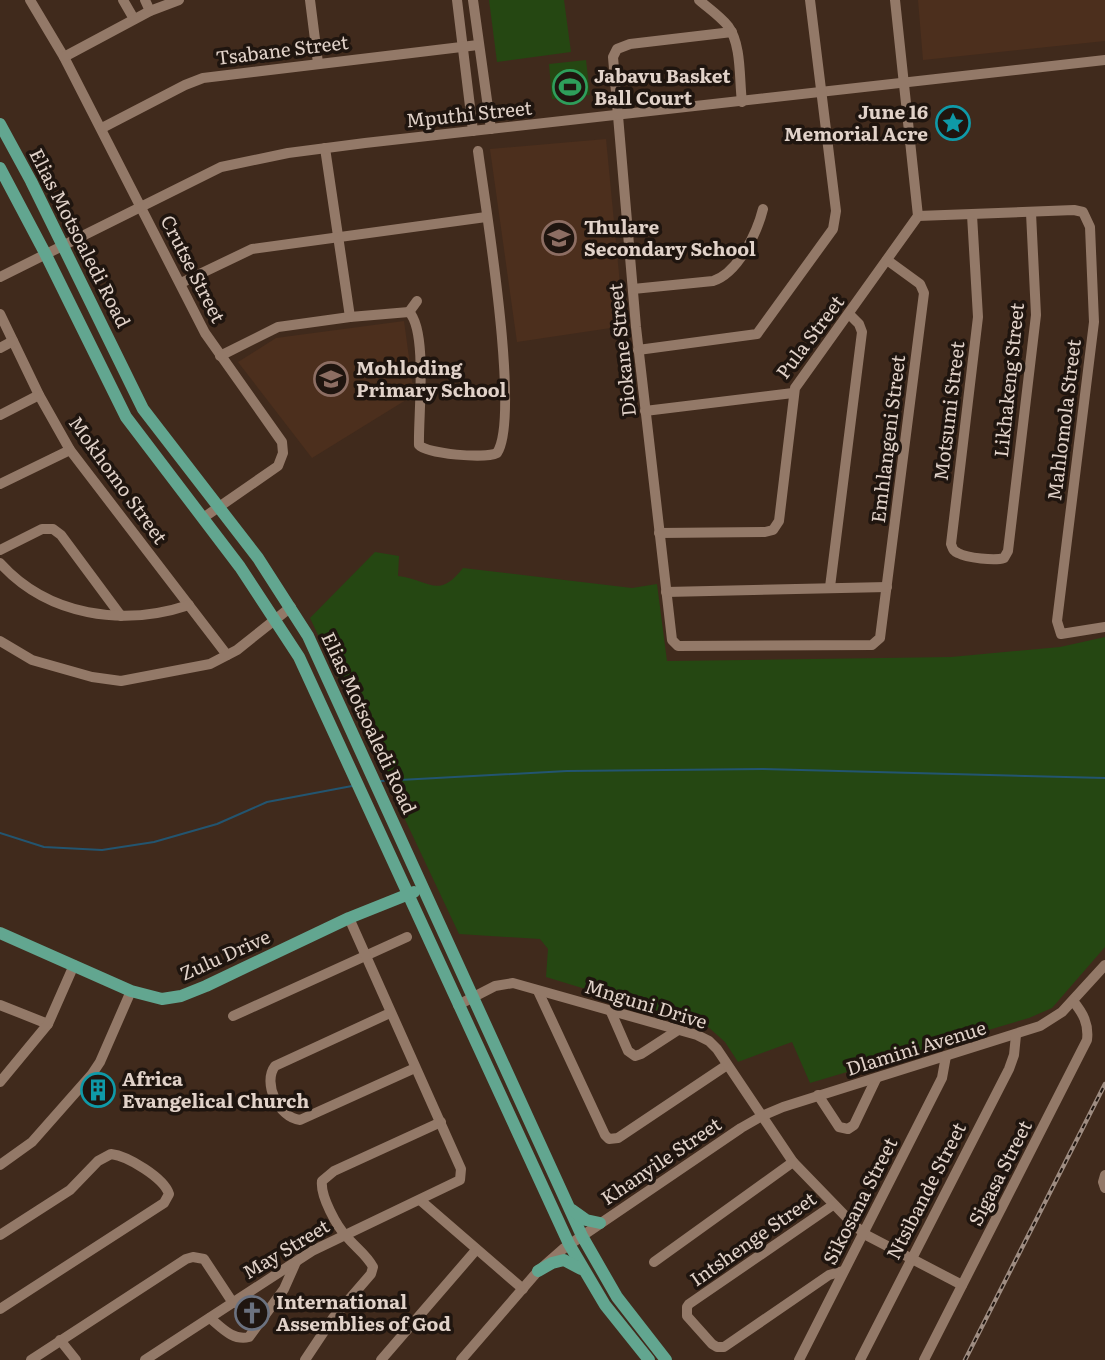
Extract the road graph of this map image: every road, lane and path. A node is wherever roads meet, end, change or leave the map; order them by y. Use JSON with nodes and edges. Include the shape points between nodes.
{"nodes":[{"id":1,"x":30,"y":0,"type":"edge"},
{"id":2,"x":123,"y":0,"type":"edge"},
{"id":3,"x":145,"y":0,"type":"edge"},
{"id":4,"x":179,"y":0,"type":"edge"},
{"id":5,"x":310,"y":0,"type":"edge"},
{"id":6,"x":457,"y":0,"type":"edge"},
{"id":7,"x":473,"y":0,"type":"edge"},
{"id":8,"x":699,"y":0,"type":"edge"},
{"id":9,"x":810,"y":0,"type":"edge"},
{"id":10,"x":895,"y":0,"type":"edge"},
{"id":11,"x":150,"y":10,"type":"junction"},
{"id":12,"x":134,"y":19,"type":"junction"},
{"id":13,"x":732,"y":32,"type":"junction"},
{"id":14,"x":478,"y":45,"type":"junction"},
{"id":15,"x":462,"y":46,"type":"junction"},
{"id":16,"x":64,"y":57,"type":"junction"},
{"id":17,"x":1105,"y":60,"type":"edge"},
{"id":18,"x":318,"y":63,"type":"junction"},
{"id":19,"x":903,"y":84,"type":"junction"},
{"id":20,"x":822,"y":93,"type":"junction"},
{"id":21,"x":742,"y":102,"type":"junction"},
{"id":22,"x":618,"y":116,"type":"junction"},
{"id":23,"x":0,"y":124,"type":"edge"},
{"id":24,"x":102,"y":128,"type":"junction"},
{"id":25,"x":491,"y":129,"type":"junction"},
{"id":26,"x":473,"y":131,"type":"junction"},
{"id":27,"x":325,"y":148,"type":"junction"},
{"id":28,"x":478,"y":151,"type":"dead end"},
{"id":29,"x":0,"y":168,"type":"edge"},
{"id":30,"x":141,"y":206,"type":"junction"},
{"id":31,"x":763,"y":209,"type":"dead end"},
{"id":32,"x":1031,"y":213,"type":"junction"},
{"id":33,"x":972,"y":215,"type":"junction"},
{"id":34,"x":486,"y":216,"type":"junction"},
{"id":35,"x":918,"y":216,"type":"junction"},
{"id":36,"x":340,"y":236,"type":"junction"},
{"id":37,"x":62,"y":244,"type":"junction"},
{"id":38,"x":45,"y":253,"type":"junction"},
{"id":39,"x":887,"y":260,"type":"junction"},
{"id":40,"x":0,"y":277,"type":"edge"},
{"id":41,"x":181,"y":283,"type":"junction"},
{"id":42,"x":633,"y":289,"type":"junction"},
{"id":43,"x":417,"y":301,"type":"dead end"},
{"id":44,"x":409,"y":312,"type":"junction"},
{"id":45,"x":0,"y":314,"type":"edge"},
{"id":46,"x":849,"y":314,"type":"junction"},
{"id":47,"x":351,"y":317,"type":"junction"},
{"id":48,"x":13,"y":341,"type":"junction"},
{"id":49,"x":0,"y":348,"type":"edge"},
{"id":50,"x":638,"y":350,"type":"junction"},
{"id":51,"x":220,"y":356,"type":"junction"},
{"id":52,"x":793,"y":393,"type":"junction"},
{"id":53,"x":39,"y":396,"type":"junction"},
{"id":54,"x":645,"y":411,"type":"junction"},
{"id":55,"x":0,"y":415,"type":"edge"},
{"id":56,"x":69,"y":450,"type":"junction"},
{"id":57,"x":0,"y":484,"type":"edge"},
{"id":58,"x":219,"y":507,"type":"junction"},
{"id":59,"x":203,"y":518,"type":"junction"},
{"id":60,"x":659,"y":533,"type":"junction"},
{"id":61,"x":0,"y":550,"type":"edge"},
{"id":62,"x":1008,"y":551,"type":"joint"},
{"id":63,"x":0,"y":563,"type":"edge"},
{"id":64,"x":830,"y":587,"type":"junction"},
{"id":65,"x":887,"y":587,"type":"junction"},
{"id":66,"x":666,"y":592,"type":"junction"},
{"id":67,"x":189,"y":605,"type":"junction"},
{"id":68,"x":291,"y":607,"type":"junction"},
{"id":69,"x":121,"y":616,"type":"junction"},
{"id":70,"x":275,"y":620,"type":"junction"},
{"id":71,"x":1105,"y":627,"type":"edge"},
{"id":72,"x":0,"y":641,"type":"edge"},
{"id":73,"x":681,"y":647,"type":"joint"},
{"id":74,"x":227,"y":655,"type":"junction"},
{"id":75,"x":424,"y":888,"type":"junction"},
{"id":76,"x":407,"y":895,"type":"junction"},
{"id":77,"x":349,"y":918,"type":"junction"},
{"id":78,"x":0,"y":933,"type":"edge"},
{"id":79,"x":407,"y":937,"type":"dead end"},
{"id":80,"x":365,"y":957,"type":"junction"},
{"id":81,"x":74,"y":965,"type":"junction"},
{"id":82,"x":1105,"y":965,"type":"edge"},
{"id":83,"x":538,"y":990,"type":"junction"},
{"id":84,"x":131,"y":991,"type":"junction"},
{"id":85,"x":474,"y":996,"type":"junction"},
{"id":86,"x":1073,"y":1000,"type":"junction"},
{"id":87,"x":0,"y":1005,"type":"edge"},
{"id":88,"x":458,"y":1005,"type":"junction"},
{"id":89,"x":611,"y":1012,"type":"junction"},
{"id":90,"x":390,"y":1013,"type":"junction"},
{"id":91,"x":233,"y":1016,"type":"dead end"},
{"id":92,"x":48,"y":1024,"type":"junction"},
{"id":93,"x":678,"y":1030,"type":"junction"},
{"id":94,"x":1016,"y":1035,"type":"junction"},
{"id":95,"x":946,"y":1056,"type":"junction"},
{"id":96,"x":727,"y":1065,"type":"junction"},
{"id":97,"x":415,"y":1068,"type":"junction"},
{"id":98,"x":876,"y":1079,"type":"junction"},
{"id":99,"x":0,"y":1082,"type":"edge"},
{"id":100,"x":818,"y":1096,"type":"junction"},
{"id":101,"x":762,"y":1116,"type":"junction"},
{"id":102,"x":441,"y":1122,"type":"junction"},
{"id":103,"x":793,"y":1162,"type":"junction"},
{"id":104,"x":0,"y":1165,"type":"edge"},
{"id":105,"x":1105,"y":1175,"type":"edge"},
{"id":106,"x":1105,"y":1188,"type":"edge"},
{"id":107,"x":420,"y":1200,"type":"junction"},
{"id":108,"x":833,"y":1205,"type":"junction"},
{"id":109,"x":569,"y":1208,"type":"junction"},
{"id":110,"x":600,"y":1223,"type":"junction"},
{"id":111,"x":863,"y":1233,"type":"junction"},
{"id":112,"x":0,"y":1235,"type":"edge"},
{"id":113,"x":344,"y":1235,"type":"junction"},
{"id":114,"x":582,"y":1236,"type":"junction"},
{"id":115,"x":569,"y":1244,"type":"junction"},
{"id":116,"x":476,"y":1250,"type":"junction"},
{"id":117,"x":911,"y":1259,"type":"junction"},
{"id":118,"x":297,"y":1261,"type":"junction"},
{"id":119,"x":654,"y":1262,"type":"dead end"},
{"id":120,"x":538,"y":1271,"type":"junction"},
{"id":121,"x":584,"y":1271,"type":"junction"},
{"id":122,"x":843,"y":1271,"type":"junction"},
{"id":123,"x":961,"y":1285,"type":"junction"},
{"id":124,"x":523,"y":1289,"type":"junction"},
{"id":125,"x":233,"y":1303,"type":"junction"},
{"id":126,"x":0,"y":1309,"type":"edge"},
{"id":127,"x":210,"y":1318,"type":"junction"},
{"id":128,"x":60,"y":1340,"type":"junction"},
{"id":129,"x":157,"y":1353,"type":"junction"},
{"id":130,"x":31,"y":1360,"type":"edge"},
{"id":131,"x":76,"y":1360,"type":"edge"},
{"id":132,"x":145,"y":1360,"type":"edge"},
{"id":133,"x":168,"y":1360,"type":"edge"},
{"id":134,"x":305,"y":1360,"type":"edge"},
{"id":135,"x":381,"y":1360,"type":"edge"},
{"id":136,"x":461,"y":1360,"type":"edge"},
{"id":137,"x":649,"y":1360,"type":"edge"},
{"id":138,"x":666,"y":1360,"type":"edge"},
{"id":139,"x":799,"y":1360,"type":"edge"},
{"id":140,"x":860,"y":1360,"type":"edge"},
{"id":141,"x":924,"y":1360,"type":"edge"}],
"edges":[{"from":1,"to":16,"type":"street","name":"Crutse Street"},
{"from":2,"to":12,"type":"street"},
{"from":3,"to":11,"type":"street"},
{"from":4,"to":11,"type":"street"},
{"from":5,"to":18,"type":"street"},
{"from":6,"to":15,"type":"street"},
{"from":7,"to":14,"type":"street"},
{"from":8,"to":13,"type":"street"},
{"from":9,"to":20,"type":"street"},
{"from":10,"to":19,"type":"street"},
{"from":11,"to":12,"type":"street"},
{"from":12,"to":16,"type":"street"},
{"from":13,"to":21,"type":"street"},
{"from":13,"to":22,"type":"street","name":"Diokane Street","via":[[620,47],[613,57]]},
{"from":14,"to":15,"type":"street","name":"Tsabane Street"},
{"from":14,"to":25,"type":"street"},
{"from":15,"to":18,"type":"street","name":"Tsabane Street"},
{"from":15,"to":26,"type":"street"},
{"from":16,"to":24,"type":"street","name":"Crutse Street"},
{"from":17,"to":19,"type":"street","name":"Mputhi Street"},
{"from":18,"to":24,"type":"street","name":"Tsabane Street","via":[[194,81]]},
{"from":19,"to":20,"type":"street","name":"Mputhi Street"},
{"from":19,"to":35,"type":"street"},
{"from":20,"to":21,"type":"street","name":"Mputhi Street"},
{"from":20,"to":50,"type":"street","via":[[836,211],[831,233],[757,334]]},
{"from":21,"to":22,"type":"street","name":"Mputhi Street"},
{"from":22,"to":25,"type":"street","name":"Mputhi Street"},
{"from":22,"to":42,"type":"street","name":"Diokane Street"},
{"from":23,"to":37,"type":"main road","name":"Elias Motsoaledi Road"},
{"from":24,"to":30,"type":"street","name":"Crutse Street"},
{"from":25,"to":26,"type":"street","name":"Mputhi Street"},
{"from":26,"to":27,"type":"street","name":"Mputhi Street"},
{"from":27,"to":30,"type":"street","name":"Mputhi Street","via":[[221,167]]},
{"from":27,"to":36,"type":"street"},
{"from":28,"to":34,"type":"street"},
{"from":29,"to":38,"type":"main road","name":"Elias Motsoaledi Road"},
{"from":30,"to":37,"type":"street","name":"Mputhi Street"},
{"from":30,"to":41,"type":"street","name":"Crutse Street"},
{"from":31,"to":42,"type":"street","via":[[754,237],[723,277]]},
{"from":32,"to":33,"type":"street"},
{"from":32,"to":62,"type":"street","name":"Likhakeng Street","via":[[1036,315]]},
{"from":32,"to":71,"type":"street","name":"Mahlomola Street","via":[[1078,210],[1090,227],[1094,322],[1057,621],[1063,634]]},
{"from":33,"to":35,"type":"street"},
{"from":33,"to":62,"type":"street","name":"Motsumi Street","via":[[978,317],[951,544],[959,554],[993,559],[1001,559]]},
{"from":34,"to":36,"type":"street"},
{"from":34,"to":44,"type":"street","via":[[506,385],[500,447],[494,455],[427,450],[419,445],[422,379],[416,324]]},
{"from":35,"to":39,"type":"street","name":"Pula Street"},
{"from":36,"to":41,"type":"street","via":[[252,248]]},
{"from":36,"to":47,"type":"street"},
{"from":37,"to":38,"type":"street","name":"Mputhi Street"},
{"from":37,"to":58,"type":"main road","name":"Elias Motsoaledi Road","via":[[143,409]]},
{"from":38,"to":40,"type":"street","name":"Mputhi Street"},
{"from":38,"to":59,"type":"main road","name":"Elias Motsoaledi Road","via":[[126,418]]},
{"from":39,"to":46,"type":"street","name":"Pula Street"},
{"from":39,"to":65,"type":"street","name":"Emhlangeni Street","via":[[920,284],[923,293]]},
{"from":41,"to":51,"type":"street","name":"Crutse Street"},
{"from":42,"to":50,"type":"street","name":"Diokane Street"},
{"from":43,"to":44,"type":"street"},
{"from":44,"to":47,"type":"street"},
{"from":45,"to":48,"type":"street","name":"Mokhomo Street"},
{"from":46,"to":52,"type":"street","name":"Pula Street"},
{"from":46,"to":64,"type":"street","via":[[862,332]]},
{"from":47,"to":51,"type":"street","via":[[273,328]]},
{"from":48,"to":49,"type":"street"},
{"from":48,"to":53,"type":"street","name":"Mokhomo Street"},
{"from":50,"to":54,"type":"street","name":"Diokane Street"},
{"from":51,"to":58,"type":"street","name":"Crutse Street","via":[[284,447],[278,466]]},
{"from":52,"to":54,"type":"street","name":"Pula Street"},
{"from":52,"to":60,"type":"street","via":[[776,527],[765,532]]},
{"from":53,"to":55,"type":"street"},
{"from":53,"to":56,"type":"street","name":"Mokhomo Street"},
{"from":54,"to":60,"type":"street","name":"Diokane Street"},
{"from":56,"to":57,"type":"street"},
{"from":56,"to":67,"type":"street","name":"Mokhomo Street"},
{"from":58,"to":59,"type":"street","name":"Crutse Street"},
{"from":58,"to":68,"type":"main road","name":"Elias Motsoaledi Road"},
{"from":59,"to":70,"type":"main road","name":"Elias Motsoaledi Road"},
{"from":60,"to":66,"type":"street","name":"Diokane Street"},
{"from":61,"to":69,"type":"street","via":[[42,529],[54,529]]},
{"from":63,"to":69,"type":"street","via":[[28,588],[56,603]]},
{"from":64,"to":65,"type":"street"},
{"from":64,"to":66,"type":"street"},
{"from":65,"to":73,"type":"street","name":"Emhlangeni Street","via":[[880,638],[872,645]]},
{"from":66,"to":73,"type":"street","name":"Diokane Street","via":[[672,640]]},
{"from":67,"to":69,"type":"street","via":[[156,614]]},
{"from":67,"to":74,"type":"street","name":"Mokhomo Street"},
{"from":68,"to":70,"type":"street"},
{"from":68,"to":75,"type":"main road","name":"Elias Motsoaledi Road","via":[[318,655]]},
{"from":70,"to":74,"type":"street"},
{"from":70,"to":76,"type":"main road","name":"Elias Motsoaledi Road","via":[[299,657]]},
{"from":72,"to":74,"type":"street","via":[[32,660],[121,681],[198,667]]},
{"from":75,"to":76,"type":"main road","name":"Zulu Drive"},
{"from":75,"to":85,"type":"main road","name":"Elias Motsoaledi Road"},
{"from":76,"to":77,"type":"main road","name":"Zulu Drive"},
{"from":76,"to":88,"type":"main road","name":"Elias Motsoaledi Road"},
{"from":77,"to":80,"type":"street"},
{"from":77,"to":84,"type":"main road","name":"Zulu Drive","via":[[181,996],[162,999]]},
{"from":78,"to":81,"type":"main road","name":"Zulu Drive"},
{"from":79,"to":80,"type":"street"},
{"from":80,"to":90,"type":"street"},
{"from":80,"to":91,"type":"street"},
{"from":81,"to":84,"type":"main road","name":"Zulu Drive"},
{"from":81,"to":92,"type":"street"},
{"from":82,"to":86,"type":"street","name":"Dlamini Avenue"},
{"from":83,"to":85,"type":"street","name":"Mnguni Drive","via":[[504,983]]},
{"from":83,"to":89,"type":"street","name":"Mnguni Drive"},
{"from":83,"to":96,"type":"street","via":[[610,1139]]},
{"from":84,"to":104,"type":"street","via":[[92,1074],[32,1142]]},
{"from":85,"to":88,"type":"street","name":"Mnguni Drive"},
{"from":85,"to":109,"type":"main road","name":"Elias Motsoaledi Road"},
{"from":86,"to":94,"type":"street","name":"Dlamini Avenue","via":[[1052,1020]]},
{"from":86,"to":123,"type":"street","name":"Sigasa Street","via":[[1085,1018],[1087,1040]]},
{"from":87,"to":92,"type":"street"},
{"from":88,"to":115,"type":"main road","name":"Elias Motsoaledi Road"},
{"from":89,"to":93,"type":"street","name":"Mnguni Drive"},
{"from":89,"to":93,"type":"street","via":[[628,1051],[635,1056]]},
{"from":90,"to":97,"type":"street"},
{"from":90,"to":97,"type":"street","via":[[275,1066],[270,1082],[282,1110],[300,1120]]},
{"from":92,"to":99,"type":"street"},
{"from":93,"to":96,"type":"street","name":"Mnguni Drive","via":[[709,1041]]},
{"from":94,"to":95,"type":"street","name":"Dlamini Avenue"},
{"from":94,"to":117,"type":"street","name":"Ntsibande Street","via":[[1009,1069]]},
{"from":95,"to":98,"type":"street","name":"Dlamini Avenue"},
{"from":95,"to":111,"type":"street","name":"Sikosana Street","via":[[942,1078]]},
{"from":96,"to":101,"type":"street","name":"Mnguni Drive"},
{"from":97,"to":102,"type":"street"},
{"from":98,"to":100,"type":"street","name":"Dlamini Avenue"},
{"from":98,"to":100,"type":"street","via":[[848,1129],[839,1127]]},
{"from":100,"to":101,"type":"street","name":"Dlamini Avenue"},
{"from":101,"to":103,"type":"street","name":"Mnguni Drive"},
{"from":101,"to":110,"type":"street","name":"Khanyile Street"},
{"from":102,"to":107,"type":"street","name":"May Street","via":[[461,1168],[460,1180]]},
{"from":102,"to":113,"type":"street","via":[[326,1176],[321,1189]]},
{"from":103,"to":108,"type":"street","name":"Mnguni Drive"},
{"from":103,"to":119,"type":"street"},
{"from":105,"to":106,"type":"street"},
{"from":107,"to":113,"type":"street","name":"May Street"},
{"from":107,"to":116,"type":"street"},
{"from":108,"to":111,"type":"street","name":"Mnguni Drive"},
{"from":108,"to":122,"type":"street","name":"Intshenge Street","via":[[689,1304],[687,1316],[712,1344],[724,1346],[829,1275]]},
{"from":109,"to":110,"type":"main road"},
{"from":109,"to":114,"type":"main road","name":"Elias Motsoaledi Road"},
{"from":110,"to":114,"type":"street","name":"Khanyile Street"},
{"from":111,"to":117,"type":"street","name":"Mnguni Drive"},
{"from":111,"to":122,"type":"street","name":"Sikosana Street"},
{"from":112,"to":126,"type":"street","via":[[70,1190],[111,1154],[124,1157],[168,1189],[164,1203]]},
{"from":113,"to":118,"type":"street","name":"May Street"},
{"from":113,"to":134,"type":"street","via":[[370,1261],[372,1270]]},
{"from":114,"to":115,"type":"street","name":"Khanyile Street"},
{"from":114,"to":138,"type":"main road","name":"Elias Motsoaledi Road","via":[[617,1297]]},
{"from":115,"to":120,"type":"street","name":"Khanyile Street"},
{"from":115,"to":121,"type":"main road","name":"Elias Motsoaledi Road"},
{"from":116,"to":124,"type":"street"},
{"from":116,"to":135,"type":"street"},
{"from":117,"to":123,"type":"street","name":"Mnguni Drive"},
{"from":117,"to":140,"type":"street","name":"Ntsibande Street"},
{"from":118,"to":125,"type":"street","name":"May Street"},
{"from":118,"to":127,"type":"street","via":[[284,1289],[249,1337],[233,1336]]},
{"from":120,"to":121,"type":"main road","via":[[564,1260]]},
{"from":120,"to":124,"type":"street","name":"Khanyile Street"},
{"from":121,"to":137,"type":"main road","name":"Elias Motsoaledi Road"},
{"from":122,"to":139,"type":"street","name":"Sikosana Street"},
{"from":123,"to":141,"type":"street","name":"Sigasa Street"},
{"from":124,"to":136,"type":"street","name":"Khanyile Street"},
{"from":125,"to":127,"type":"street","name":"May Street"},
{"from":125,"to":128,"type":"street","via":[[204,1259],[193,1257]]},
{"from":127,"to":129,"type":"street","name":"May Street"},
{"from":128,"to":130,"type":"street"},
{"from":128,"to":131,"type":"street"},
{"from":129,"to":132,"type":"street","name":"May Street"},
{"from":129,"to":133,"type":"street"}]}
